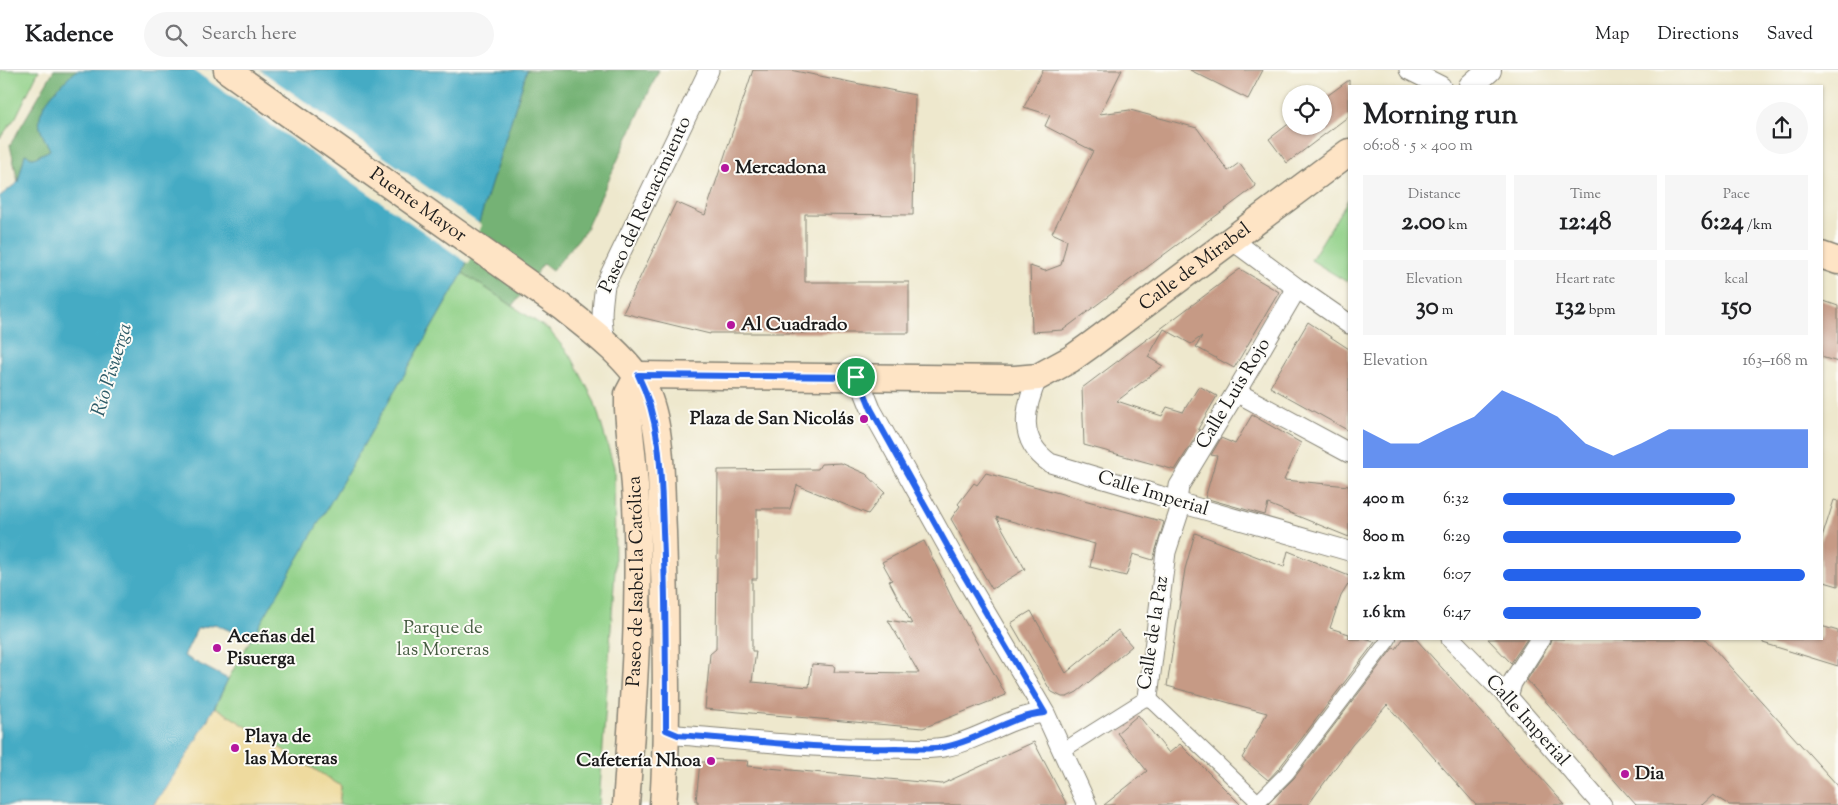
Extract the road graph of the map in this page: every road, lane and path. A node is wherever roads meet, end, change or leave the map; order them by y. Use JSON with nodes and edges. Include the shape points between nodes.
{"nodes":[{"id":1,"x":227,"y":70,"type":"edge"},
{"id":2,"x":709,"y":70,"type":"edge"},
{"id":3,"x":1409,"y":70,"type":"edge"},
{"id":4,"x":1489,"y":70,"type":"edge"},
{"id":5,"x":1439,"y":85,"type":"edge"},
{"id":6,"x":1471,"y":85,"type":"edge"},
{"id":7,"x":1346,"y":158,"type":"edge"},
{"id":8,"x":1232,"y":240,"type":"junction"},
{"id":9,"x":1823,"y":256,"type":"edge"},
{"id":10,"x":1838,"y":261,"type":"edge"},
{"id":11,"x":1297,"y":288,"type":"junction"},
{"id":12,"x":1348,"y":323,"type":"edge"},
{"id":13,"x":606,"y":343,"type":"junction"},
{"id":14,"x":638,"y":375,"type":"junction"},
{"id":15,"x":856,"y":377,"type":"junction"},
{"id":16,"x":1038,"y":377,"type":"junction"},
{"id":17,"x":1236,"y":392,"type":"junction"},
{"id":18,"x":1348,"y":452,"type":"edge"},
{"id":19,"x":1180,"y":502,"type":"junction"},
{"id":20,"x":1348,"y":551,"type":"edge"},
{"id":21,"x":1388,"y":640,"type":"edge"},
{"id":22,"x":1452,"y":640,"type":"edge"},
{"id":23,"x":1539,"y":640,"type":"edge"},
{"id":24,"x":1148,"y":697,"type":"junction"},
{"id":25,"x":1508,"y":697,"type":"junction"},
{"id":26,"x":1045,"y":713,"type":"junction"},
{"id":27,"x":666,"y":730,"type":"junction"},
{"id":28,"x":1062,"y":751,"type":"junction"},
{"id":29,"x":1256,"y":804,"type":"edge"},
{"id":30,"x":626,"y":805,"type":"edge"},
{"id":31,"x":663,"y":805,"type":"edge"},
{"id":32,"x":1087,"y":805,"type":"edge"},
{"id":33,"x":1602,"y":805,"type":"edge"}],
"edges":[{"from":1,"to":13,"type":"main road","name":"Puente Mayor","via":[[569,312]]},
{"from":2,"to":13,"type":"street","name":"Paseo del Renacimiento","via":[[605,285],[601,328]]},
{"from":3,"to":5,"type":"street"},
{"from":4,"to":6,"type":"street"},
{"from":7,"to":8,"type":"main road","name":"Calle de Mirabel"},
{"from":8,"to":11,"type":"street"},
{"from":8,"to":16,"type":"main road","name":"Calle de Mirabel","via":[[1071,359]]},
{"from":9,"to":10,"type":"main road"},
{"from":11,"to":12,"type":"street"},
{"from":11,"to":17,"type":"street","name":"Calle Luis Rojo"},
{"from":13,"to":14,"type":"main road"},
{"from":14,"to":15,"type":"main road"},
{"from":14,"to":27,"type":"main road","name":"Paseo de Isabel la Católica","via":[[654,418],[660,461],[666,606]]},
{"from":14,"to":30,"type":"main road","name":"Paseo de Isabel la Católica","via":[[628,394],[636,502],[637,583]]},
{"from":15,"to":16,"type":"main road"},
{"from":15,"to":26,"type":"street","via":[[963,574]]},
{"from":16,"to":19,"type":"street","name":"Calle Imperial","via":[[1026,415],[1031,442],[1039,455],[1050,463]]},
{"from":17,"to":18,"type":"street"},
{"from":17,"to":19,"type":"street","name":"Calle Luis Rojo","via":[[1180,486]]},
{"from":19,"to":20,"type":"street","name":"Calle Imperial"},
{"from":19,"to":24,"type":"street","name":"Calle de la Paz","via":[[1166,552]]},
{"from":21,"to":29,"type":"street","via":[[1287,773]]},
{"from":22,"to":25,"type":"street","name":"Calle Imperial"},
{"from":23,"to":25,"type":"street","via":[[1512,683]]},
{"from":24,"to":28,"type":"street","name":"Calle de la Paz"},
{"from":24,"to":29,"type":"street"},
{"from":25,"to":33,"type":"street","name":"Calle Imperial"},
{"from":26,"to":27,"type":"street","via":[[1018,718],[944,747],[859,749],[678,735]]},
{"from":26,"to":28,"type":"street"},
{"from":27,"to":31,"type":"main road","name":"Paseo de Isabel la Católica"},
{"from":28,"to":32,"type":"street"}]}
